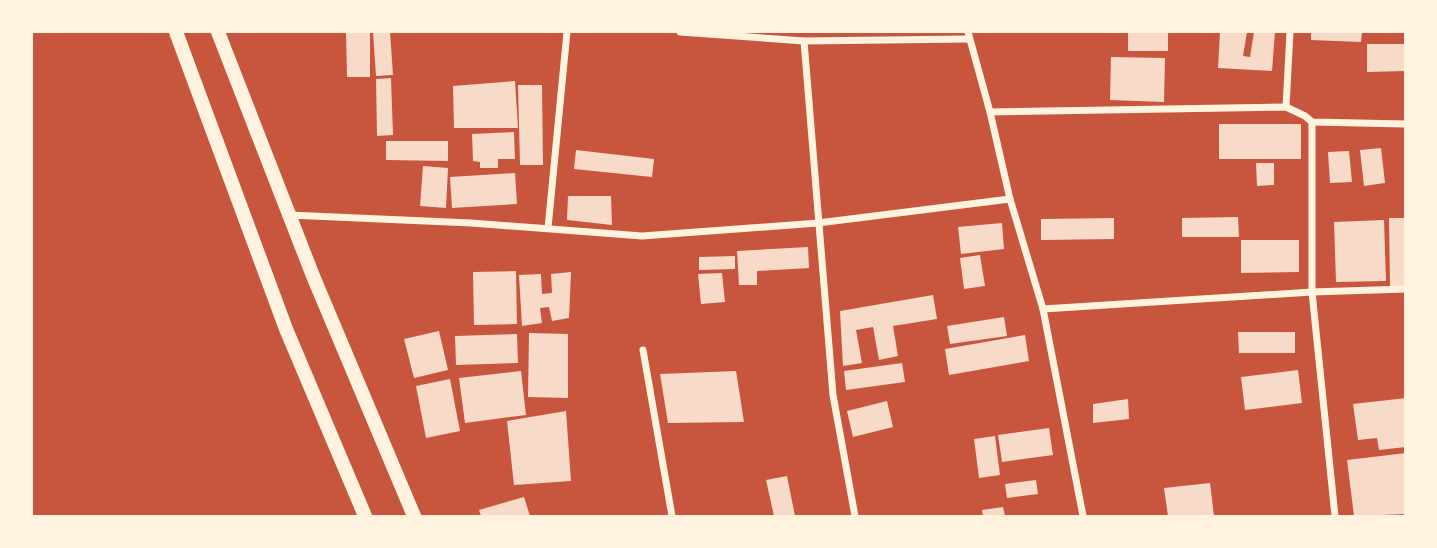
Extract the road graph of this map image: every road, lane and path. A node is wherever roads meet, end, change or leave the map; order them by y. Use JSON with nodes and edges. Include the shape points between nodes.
{"nodes":[{"id":1,"x":176,"y":32,"type":"edge"},
{"id":2,"x":218,"y":32,"type":"edge"},
{"id":3,"x":567,"y":32,"type":"edge"},
{"id":4,"x":680,"y":32,"type":"edge"},
{"id":5,"x":1290,"y":32,"type":"edge"},
{"id":6,"x":705,"y":33,"type":"edge"},
{"id":7,"x":968,"y":35,"type":"edge"},
{"id":8,"x":804,"y":41,"type":"junction"},
{"id":9,"x":1286,"y":107,"type":"junction"},
{"id":10,"x":990,"y":112,"type":"junction"},
{"id":11,"x":1312,"y":122,"type":"junction"},
{"id":12,"x":1405,"y":124,"type":"edge"},
{"id":13,"x":1010,"y":199,"type":"junction"},
{"id":14,"x":289,"y":215,"type":"junction"},
{"id":15,"x":818,"y":223,"type":"junction"},
{"id":16,"x":548,"y":228,"type":"junction"},
{"id":17,"x":1405,"y":289,"type":"edge"},
{"id":18,"x":1312,"y":292,"type":"junction"},
{"id":19,"x":1043,"y":309,"type":"junction"},
{"id":20,"x":643,"y":350,"type":"dead end"},
{"id":21,"x":365,"y":516,"type":"edge"},
{"id":22,"x":414,"y":516,"type":"edge"},
{"id":23,"x":672,"y":516,"type":"edge"},
{"id":24,"x":855,"y":516,"type":"edge"},
{"id":25,"x":1083,"y":516,"type":"edge"},
{"id":26,"x":1335,"y":516,"type":"edge"}],
"edges":[{"from":1,"to":21,"type":"main road","via":[[286,329]]},
{"from":2,"to":14,"type":"main road"},
{"from":3,"to":16,"type":"street"},
{"from":4,"to":6,"type":"street"},
{"from":5,"to":9,"type":"street"},
{"from":6,"to":8,"type":"street"},
{"from":7,"to":8,"type":"street"},
{"from":7,"to":10,"type":"street"},
{"from":8,"to":15,"type":"street"},
{"from":9,"to":10,"type":"street"},
{"from":9,"to":11,"type":"street"},
{"from":10,"to":13,"type":"street"},
{"from":11,"to":12,"type":"street"},
{"from":11,"to":18,"type":"street"},
{"from":13,"to":15,"type":"street"},
{"from":13,"to":19,"type":"street"},
{"from":14,"to":16,"type":"street"},
{"from":14,"to":22,"type":"main road"},
{"from":15,"to":16,"type":"street","via":[[642,236]]},
{"from":15,"to":24,"type":"street","via":[[833,395]]},
{"from":17,"to":18,"type":"street"},
{"from":18,"to":19,"type":"street"},
{"from":18,"to":26,"type":"street"},
{"from":19,"to":25,"type":"street"},
{"from":20,"to":23,"type":"street"}]}
